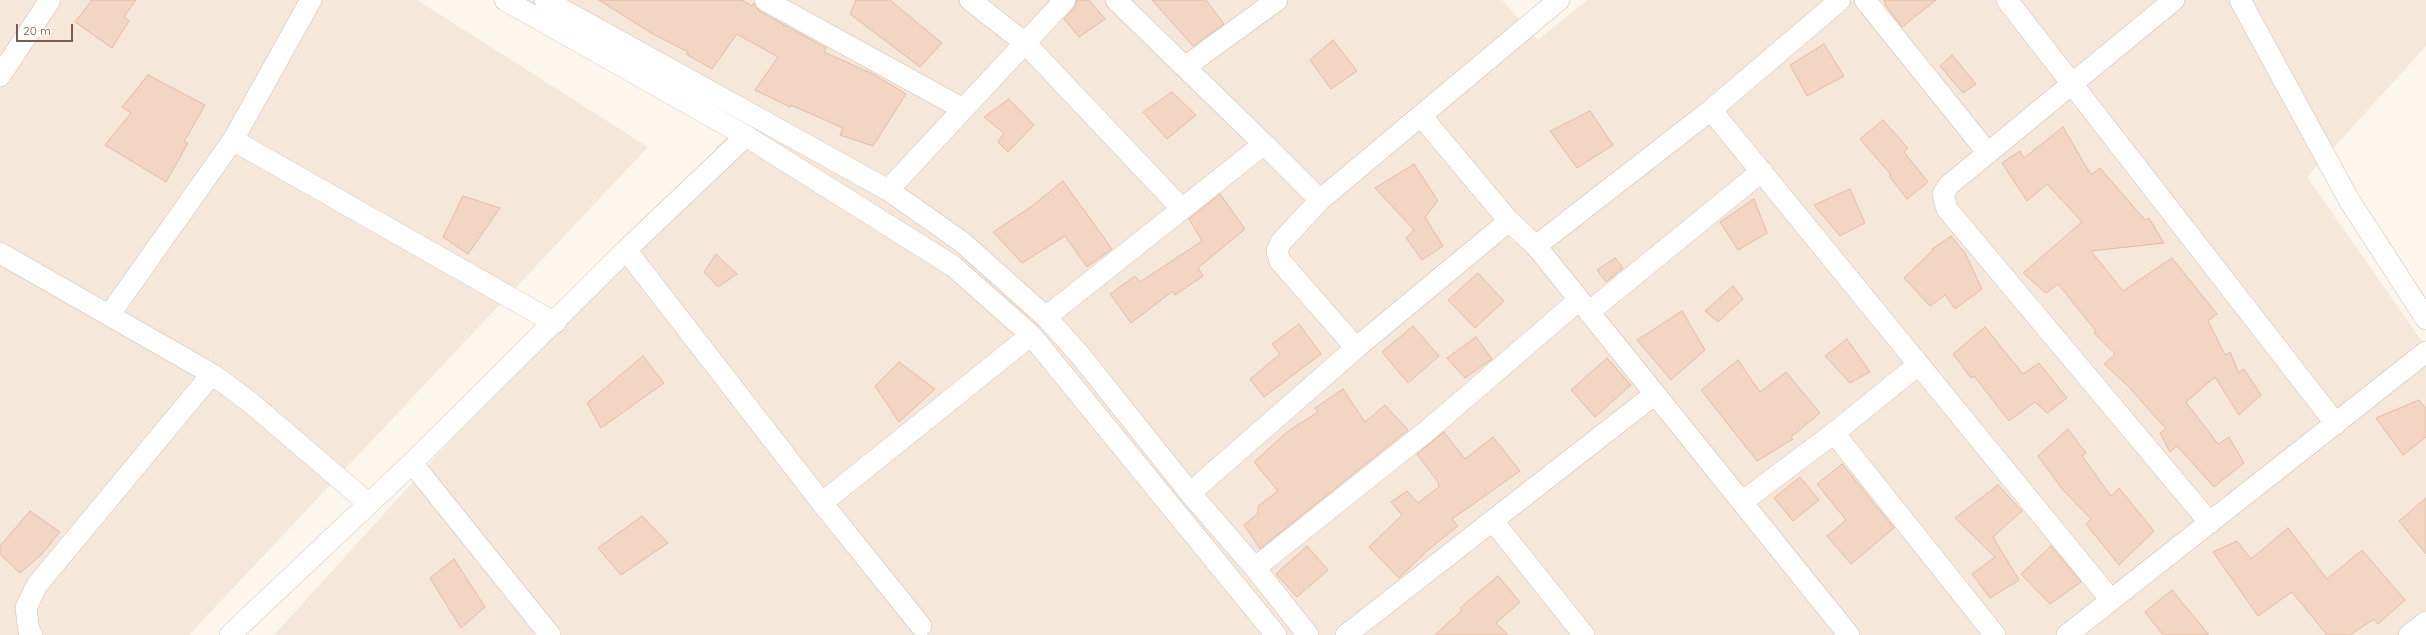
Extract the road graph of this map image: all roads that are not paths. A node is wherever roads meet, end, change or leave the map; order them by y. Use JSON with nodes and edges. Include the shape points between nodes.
{"nodes":[{"id":1,"x":50,"y":0,"type":"edge"},
{"id":2,"x":311,"y":0,"type":"edge"},
{"id":3,"x":505,"y":0,"type":"edge"},
{"id":4,"x":545,"y":0,"type":"edge"},
{"id":5,"x":765,"y":0,"type":"edge"},
{"id":6,"x":970,"y":0,"type":"edge"},
{"id":7,"x":1066,"y":0,"type":"edge"},
{"id":8,"x":1116,"y":0,"type":"edge"},
{"id":9,"x":1276,"y":0,"type":"edge"},
{"id":10,"x":1559,"y":0,"type":"edge"},
{"id":11,"x":1840,"y":0,"type":"edge"},
{"id":12,"x":1865,"y":0,"type":"edge"},
{"id":13,"x":2007,"y":0,"type":"edge"},
{"id":14,"x":2174,"y":0,"type":"edge"},
{"id":15,"x":2240,"y":0,"type":"edge"},
{"id":16,"x":1025,"y":43,"type":"junction"},
{"id":17,"x":1185,"y":66,"type":"junction"},
{"id":18,"x":0,"y":76,"type":"edge"},
{"id":19,"x":2072,"y":84,"type":"junction"},
{"id":20,"x":963,"y":109,"type":"junction"},
{"id":21,"x":1711,"y":110,"type":"junction"},
{"id":22,"x":1422,"y":117,"type":"junction"},
{"id":23,"x":746,"y":136,"type":"junction"},
{"id":24,"x":234,"y":140,"type":"junction"},
{"id":25,"x":1264,"y":144,"type":"junction"},
{"id":26,"x":1988,"y":153,"type":"junction"},
{"id":27,"x":1762,"y":171,"type":"junction"},
{"id":28,"x":888,"y":190,"type":"junction"},
{"id":29,"x":1320,"y":200,"type":"junction"},
{"id":30,"x":1182,"y":209,"type":"junction"},
{"id":31,"x":1509,"y":221,"type":"junction"},
{"id":32,"x":1536,"y":246,"type":"junction"},
{"id":33,"x":626,"y":250,"type":"junction"},
{"id":34,"x":0,"y":253,"type":"edge"},
{"id":35,"x":1584,"y":306,"type":"junction"},
{"id":36,"x":110,"y":314,"type":"junction"},
{"id":37,"x":1046,"y":318,"type":"junction"},
{"id":38,"x":2426,"y":318,"type":"edge"},
{"id":39,"x":555,"y":323,"type":"junction"},
{"id":40,"x":1031,"y":335,"type":"junction"},
{"id":41,"x":1356,"y":348,"type":"junction"},
{"id":42,"x":2426,"y":352,"type":"edge"},
{"id":43,"x":1919,"y":364,"type":"junction"},
{"id":44,"x":212,"y":374,"type":"junction"},
{"id":45,"x":1655,"y":394,"type":"junction"},
{"id":46,"x":2336,"y":424,"type":"junction"},
{"id":47,"x":1834,"y":433,"type":"junction"},
{"id":48,"x":412,"y":463,"type":"junction"},
{"id":49,"x":1190,"y":493,"type":"junction"},
{"id":50,"x":1742,"y":502,"type":"junction"},
{"id":51,"x":368,"y":503,"type":"junction"},
{"id":52,"x":822,"y":503,"type":"junction"},
{"id":53,"x":1493,"y":521,"type":"junction"},
{"id":54,"x":2210,"y":523,"type":"junction"},
{"id":55,"x":1255,"y":568,"type":"junction"},
{"id":56,"x":2111,"y":600,"type":"junction"},
{"id":57,"x":2426,"y":622,"type":"edge"},
{"id":58,"x":921,"y":626,"type":"dead end"},
{"id":59,"x":28,"y":634,"type":"edge"},
{"id":60,"x":230,"y":635,"type":"edge"},
{"id":61,"x":550,"y":635,"type":"edge"},
{"id":62,"x":1276,"y":635,"type":"edge"},
{"id":63,"x":1308,"y":635,"type":"edge"},
{"id":64,"x":1346,"y":635,"type":"edge"},
{"id":65,"x":1584,"y":635,"type":"edge"},
{"id":66,"x":1849,"y":635,"type":"edge"},
{"id":67,"x":1995,"y":635,"type":"edge"},
{"id":68,"x":2067,"y":635,"type":"edge"},
{"id":69,"x":2409,"y":635,"type":"edge"}],
"edges":[{"from":1,"to":18,"type":"street"},
{"from":2,"to":24,"type":"street"},
{"from":3,"to":23,"type":"street"},
{"from":4,"to":28,"type":"street"},
{"from":5,"to":20,"type":"street"},
{"from":6,"to":16,"type":"street"},
{"from":7,"to":16,"type":"street"},
{"from":8,"to":17,"type":"street"},
{"from":9,"to":17,"type":"street"},
{"from":10,"to":22,"type":"street"},
{"from":11,"to":21,"type":"street"},
{"from":12,"to":26,"type":"street"},
{"from":13,"to":19,"type":"street"},
{"from":14,"to":19,"type":"street"},
{"from":15,"to":38,"type":"street","via":[[2349,200]]},
{"from":16,"to":20,"type":"street"},
{"from":16,"to":30,"type":"street"},
{"from":17,"to":25,"type":"street"},
{"from":19,"to":26,"type":"street"},
{"from":19,"to":46,"type":"street"},
{"from":20,"to":28,"type":"street"},
{"from":21,"to":27,"type":"street"},
{"from":21,"to":32,"type":"street"},
{"from":22,"to":29,"type":"street"},
{"from":22,"to":31,"type":"street"},
{"from":23,"to":33,"type":"street"},
{"from":23,"to":40,"type":"street","via":[[953,266]]},
{"from":24,"to":36,"type":"street"},
{"from":24,"to":39,"type":"street"},
{"from":25,"to":29,"type":"street"},
{"from":25,"to":30,"type":"street"},
{"from":26,"to":54,"type":"street","via":[[1949,185],[1943,194],[1947,209]]},
{"from":27,"to":35,"type":"street"},
{"from":27,"to":43,"type":"street"},
{"from":28,"to":37,"type":"street","via":[[962,242],[1003,276]]},
{"from":29,"to":41,"type":"street","via":[[1281,242],[1277,251],[1280,261]]},
{"from":30,"to":37,"type":"street"},
{"from":31,"to":32,"type":"street"},
{"from":31,"to":41,"type":"street"},
{"from":32,"to":35,"type":"street"},
{"from":33,"to":39,"type":"street"},
{"from":33,"to":52,"type":"street"},
{"from":34,"to":36,"type":"street"},
{"from":35,"to":45,"type":"street"},
{"from":35,"to":55,"type":"street"},
{"from":36,"to":44,"type":"street"},
{"from":37,"to":49,"type":"street","via":[[1080,355]]},
{"from":39,"to":48,"type":"street"},
{"from":40,"to":52,"type":"street"},
{"from":40,"to":62,"type":"street"},
{"from":41,"to":49,"type":"street"},
{"from":42,"to":46,"type":"street"},
{"from":43,"to":47,"type":"street"},
{"from":43,"to":56,"type":"street"},
{"from":44,"to":51,"type":"street","via":[[251,403]]},
{"from":44,"to":59,"type":"street","via":[[37,585],[26,608]]},
{"from":45,"to":50,"type":"street"},
{"from":45,"to":53,"type":"street"},
{"from":46,"to":54,"type":"street"},
{"from":47,"to":50,"type":"street"},
{"from":47,"to":67,"type":"street"},
{"from":48,"to":51,"type":"street"},
{"from":48,"to":61,"type":"street"},
{"from":49,"to":55,"type":"street"},
{"from":50,"to":66,"type":"street"},
{"from":51,"to":60,"type":"street"},
{"from":52,"to":58,"type":"street"},
{"from":53,"to":64,"type":"street"},
{"from":53,"to":65,"type":"street"},
{"from":54,"to":56,"type":"street"},
{"from":55,"to":63,"type":"street"},
{"from":56,"to":68,"type":"street"},
{"from":57,"to":69,"type":"street"}]}
